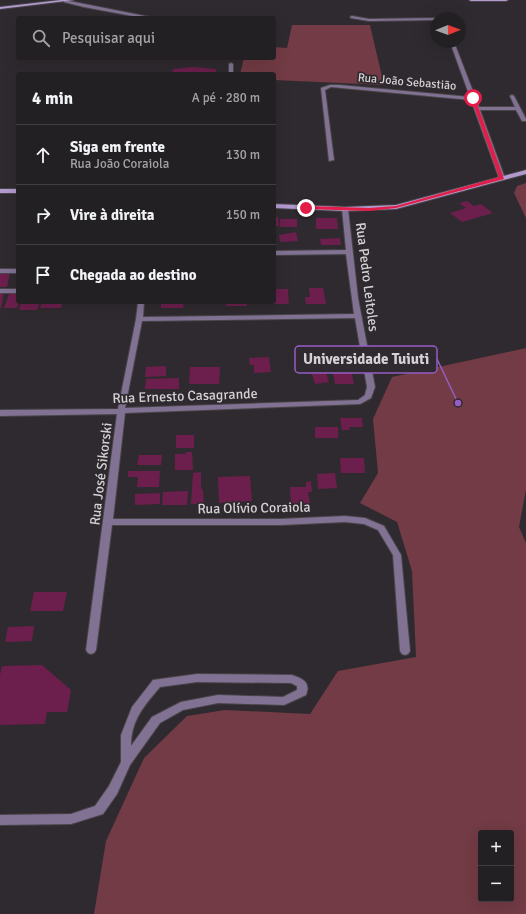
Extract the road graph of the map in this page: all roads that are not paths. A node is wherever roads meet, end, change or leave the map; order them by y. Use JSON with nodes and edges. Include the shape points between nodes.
{"nodes":[{"id":1,"x":72,"y":0,"type":"edge"},
{"id":2,"x":470,"y":0,"type":"edge"},
{"id":3,"x":506,"y":0,"type":"edge"},
{"id":4,"x":65,"y":1,"type":"junction"},
{"id":5,"x":0,"y":8,"type":"edge"},
{"id":6,"x":139,"y":16,"type":"edge"},
{"id":7,"x":352,"y":17,"type":"dead end"},
{"id":8,"x":430,"y":19,"type":"edge"},
{"id":9,"x":454,"y":48,"type":"edge"},
{"id":10,"x":231,"y":64,"type":"dead end"},
{"id":11,"x":231,"y":72,"type":"edge"},
{"id":12,"x":512,"y":96,"type":"dead end"},
{"id":13,"x":473,"y":98,"type":"junction"},
{"id":14,"x":518,"y":108,"type":"junction"},
{"id":15,"x":477,"y":109,"type":"junction"},
{"id":16,"x":524,"y":120,"type":"dead end"},
{"id":17,"x":331,"y":160,"type":"dead end"},
{"id":18,"x":526,"y":172,"type":"edge"},
{"id":19,"x":502,"y":178,"type":"junction"},
{"id":20,"x":0,"y":191,"type":"edge"},
{"id":21,"x":16,"y":191,"type":"edge"},
{"id":22,"x":276,"y":206,"type":"edge"},
{"id":23,"x":345,"y":209,"type":"junction"},
{"id":24,"x":348,"y":252,"type":"junction"},
{"id":25,"x":276,"y":253,"type":"edge"},
{"id":26,"x":0,"y":271,"type":"edge"},
{"id":27,"x":16,"y":271,"type":"edge"},
{"id":28,"x":0,"y":291,"type":"edge"},
{"id":29,"x":16,"y":291,"type":"edge"},
{"id":30,"x":140,"y":304,"type":"edge"},
{"id":31,"x":358,"y":316,"type":"junction"},
{"id":32,"x":139,"y":319,"type":"junction"},
{"id":33,"x":368,"y":396,"type":"joint"},
{"id":34,"x":121,"y":411,"type":"junction"},
{"id":35,"x":0,"y":413,"type":"edge"},
{"id":36,"x":108,"y":522,"type":"junction"},
{"id":37,"x":91,"y":650,"type":"dead end"},
{"id":38,"x":405,"y":651,"type":"dead end"},
{"id":39,"x":126,"y":762,"type":"junction"},
{"id":40,"x":0,"y":820,"type":"edge"}],
"edges":[{"from":1,"to":4,"type":"street"},
{"from":2,"to":3,"type":"street"},
{"from":4,"to":5,"type":"street"},
{"from":4,"to":6,"type":"street"},
{"from":7,"to":8,"type":"street","via":[[369,20]]},
{"from":9,"to":13,"type":"street"},
{"from":10,"to":11,"type":"street"},
{"from":12,"to":14,"type":"street"},
{"from":13,"to":15,"type":"street"},
{"from":13,"to":17,"type":"street","name":"Rua João Sebastião","via":[[339,86],[323,89]]},
{"from":14,"to":15,"type":"street"},
{"from":14,"to":16,"type":"street"},
{"from":15,"to":19,"type":"street"},
{"from":18,"to":19,"type":"street"},
{"from":19,"to":23,"type":"street","via":[[396,207]]},
{"from":20,"to":21,"type":"street"},
{"from":22,"to":23,"type":"street"},
{"from":23,"to":24,"type":"street","name":"Rua Pedro Leitoles"},
{"from":24,"to":25,"type":"street"},
{"from":24,"to":31,"type":"street","name":"Rua Pedro Leitoles"},
{"from":26,"to":27,"type":"street"},
{"from":28,"to":29,"type":"street"},
{"from":30,"to":32,"type":"street","name":"Rua José Sikorski"},
{"from":31,"to":32,"type":"street"},
{"from":31,"to":33,"type":"street","name":"Rua Pedro Leitoles","via":[[371,387]]},
{"from":32,"to":34,"type":"street","name":"Rua José Sikorski"},
{"from":33,"to":34,"type":"street","name":"Rua Ernesto Casagrande","via":[[360,402],[349,404]]},
{"from":34,"to":35,"type":"street","name":"Rua Ernesto Casagrande"},
{"from":34,"to":36,"type":"street","name":"Rua José Sikorski"},
{"from":36,"to":37,"type":"street","name":"Rua José Sikorski"},
{"from":36,"to":38,"type":"street","name":"Rua Olívio Coraiola","via":[[281,522],[345,519],[365,521],[381,528],[397,555]]},
{"from":39,"to":39,"type":"street","via":[[156,720],[181,706],[218,698],[284,701],[302,692],[302,684],[292,679],[226,678],[198,678],[157,683],[134,714],[126,735]]},
{"from":39,"to":40,"type":"street","via":[[113,790],[98,810],[71,819]]}]}
